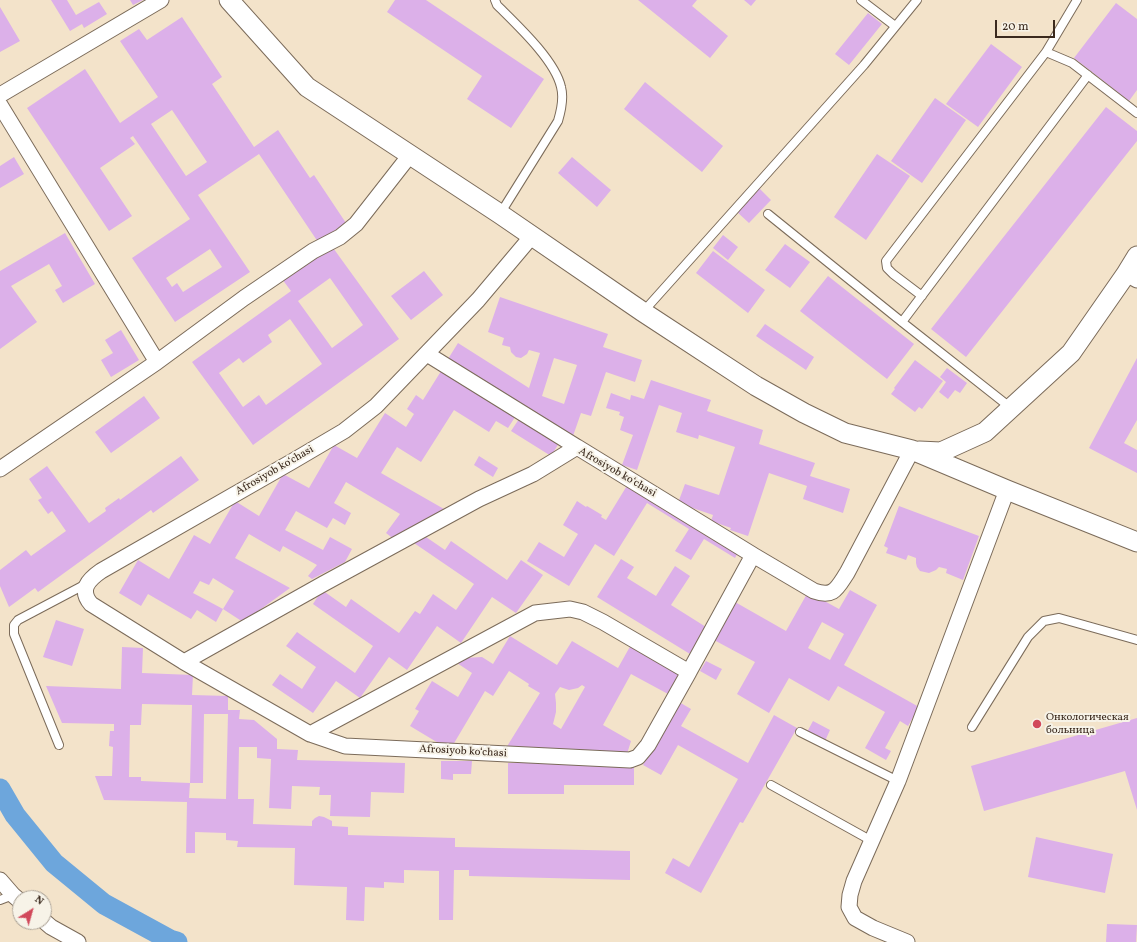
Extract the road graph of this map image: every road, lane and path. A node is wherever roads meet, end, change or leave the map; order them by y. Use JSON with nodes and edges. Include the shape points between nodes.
{"nodes":[{"id":1,"x":161,"y":0,"type":"edge"},
{"id":2,"x":228,"y":0,"type":"edge"},
{"id":3,"x":495,"y":0,"type":"edge"},
{"id":4,"x":861,"y":0,"type":"edge"},
{"id":5,"x":917,"y":0,"type":"edge"},
{"id":6,"x":1077,"y":0,"type":"edge"},
{"id":7,"x":895,"y":26,"type":"junction"},
{"id":8,"x":1046,"y":52,"type":"junction"},
{"id":9,"x":1088,"y":75,"type":"junction"},
{"id":10,"x":0,"y":95,"type":"edge"},
{"id":11,"x":0,"y":105,"type":"edge"},
{"id":12,"x":1137,"y":113,"type":"edge"},
{"id":13,"x":410,"y":155,"type":"junction"},
{"id":14,"x":500,"y":214,"type":"junction"},
{"id":15,"x":768,"y":214,"type":"dead end"},
{"id":16,"x":532,"y":236,"type":"junction"},
{"id":17,"x":1137,"y":256,"type":"edge"},
{"id":18,"x":1131,"y":277,"type":"edge"},
{"id":19,"x":922,"y":296,"type":"junction"},
{"id":20,"x":644,"y":312,"type":"junction"},
{"id":21,"x":902,"y":322,"type":"junction"},
{"id":22,"x":427,"y":354,"type":"junction"},
{"id":23,"x":157,"y":362,"type":"junction"},
{"id":24,"x":1011,"y":408,"type":"junction"},
{"id":25,"x":577,"y":447,"type":"junction"},
{"id":26,"x":912,"y":450,"type":"junction"},
{"id":27,"x":0,"y":469,"type":"edge"},
{"id":28,"x":1006,"y":490,"type":"junction"},
{"id":29,"x":1137,"y":542,"type":"edge"},
{"id":30,"x":752,"y":555,"type":"junction"},
{"id":31,"x":88,"y":582,"type":"junction"},
{"id":32,"x":1137,"y":640,"type":"edge"},
{"id":33,"x":184,"y":662,"type":"junction"},
{"id":34,"x":689,"y":672,"type":"junction"},
{"id":35,"x":972,"y":727,"type":"dead end"},
{"id":36,"x":800,"y":732,"type":"dead end"},
{"id":37,"x":310,"y":734,"type":"junction"},
{"id":38,"x":59,"y":745,"type":"dead end"},
{"id":39,"x":898,"y":781,"type":"junction"},
{"id":40,"x":771,"y":785,"type":"dead end"},
{"id":41,"x":872,"y":841,"type":"junction"},
{"id":42,"x":0,"y":880,"type":"edge"},
{"id":43,"x":11,"y":899,"type":"edge"},
{"id":44,"x":52,"y":928,"type":"edge"},
{"id":45,"x":78,"y":942,"type":"edge"},
{"id":46,"x":907,"y":942,"type":"edge"}],
"edges":[{"from":1,"to":10,"type":"street"},
{"from":2,"to":13,"type":"street","via":[[307,87]]},
{"from":3,"to":14,"type":"lane","via":[[536,45],[557,74],[562,89],[558,121]]},
{"from":4,"to":7,"type":"lane"},
{"from":5,"to":7,"type":"lane"},
{"from":6,"to":8,"type":"lane"},
{"from":7,"to":20,"type":"lane","via":[[864,65]]},
{"from":8,"to":9,"type":"lane","via":[[1072,63]]},
{"from":8,"to":19,"type":"lane","via":[[886,261],[887,268],[893,274]]},
{"from":9,"to":12,"type":"lane"},
{"from":9,"to":19,"type":"lane"},
{"from":11,"to":23,"type":"street"},
{"from":13,"to":14,"type":"street"},
{"from":13,"to":23,"type":"street","via":[[356,224],[244,298]]},
{"from":14,"to":16,"type":"street"},
{"from":15,"to":21,"type":"lane"},
{"from":16,"to":20,"type":"street"},
{"from":16,"to":22,"type":"street","name":"Afrosiyob koʻchasi","via":[[478,300]]},
{"from":17,"to":18,"type":"street"},
{"from":18,"to":24,"type":"street","via":[[1071,353]]},
{"from":19,"to":21,"type":"lane"},
{"from":20,"to":26,"type":"street","via":[[756,386],[804,413],[845,433]]},
{"from":21,"to":24,"type":"lane"},
{"from":22,"to":25,"type":"street"},
{"from":22,"to":31,"type":"street","name":"Afrosiyob koʻchasi","via":[[376,406],[344,431],[101,571]]},
{"from":23,"to":27,"type":"street"},
{"from":24,"to":26,"type":"street","via":[[985,432],[941,452]]},
{"from":25,"to":30,"type":"street","name":"Afrosiyob koʻchasi"},
{"from":25,"to":33,"type":"street","name":"Afrosiyob koʻchasi","via":[[533,474],[479,498]]},
{"from":26,"to":28,"type":"street"},
{"from":26,"to":30,"type":"street","name":"Afrosiyob koʻchasi","via":[[847,573],[832,592],[821,594],[814,591]]},
{"from":28,"to":29,"type":"street"},
{"from":28,"to":39,"type":"street"},
{"from":30,"to":34,"type":"street","name":"Afrosiyob koʻchasi"},
{"from":31,"to":33,"type":"street","name":"Afrosiyob koʻchasi","via":[[85,594],[91,604]]},
{"from":31,"to":38,"type":"lane","via":[[18,620],[14,625],[14,634]]},
{"from":32,"to":35,"type":"lane","via":[[1059,618],[1044,622],[1028,637]]},
{"from":33,"to":37,"type":"street","name":"Afrosiyob koʻchasi"},
{"from":34,"to":37,"type":"street","via":[[583,612],[570,609],[535,613]]},
{"from":34,"to":37,"type":"street","name":"Afrosiyob koʻchasi","via":[[648,745],[638,757],[630,760],[345,746]]},
{"from":36,"to":39,"type":"lane"},
{"from":39,"to":41,"type":"street"},
{"from":40,"to":41,"type":"lane"},
{"from":41,"to":46,"type":"street","via":[[854,881],[849,907],[861,923]]},
{"from":42,"to":43,"type":"street"},
{"from":44,"to":45,"type":"street"}]}
